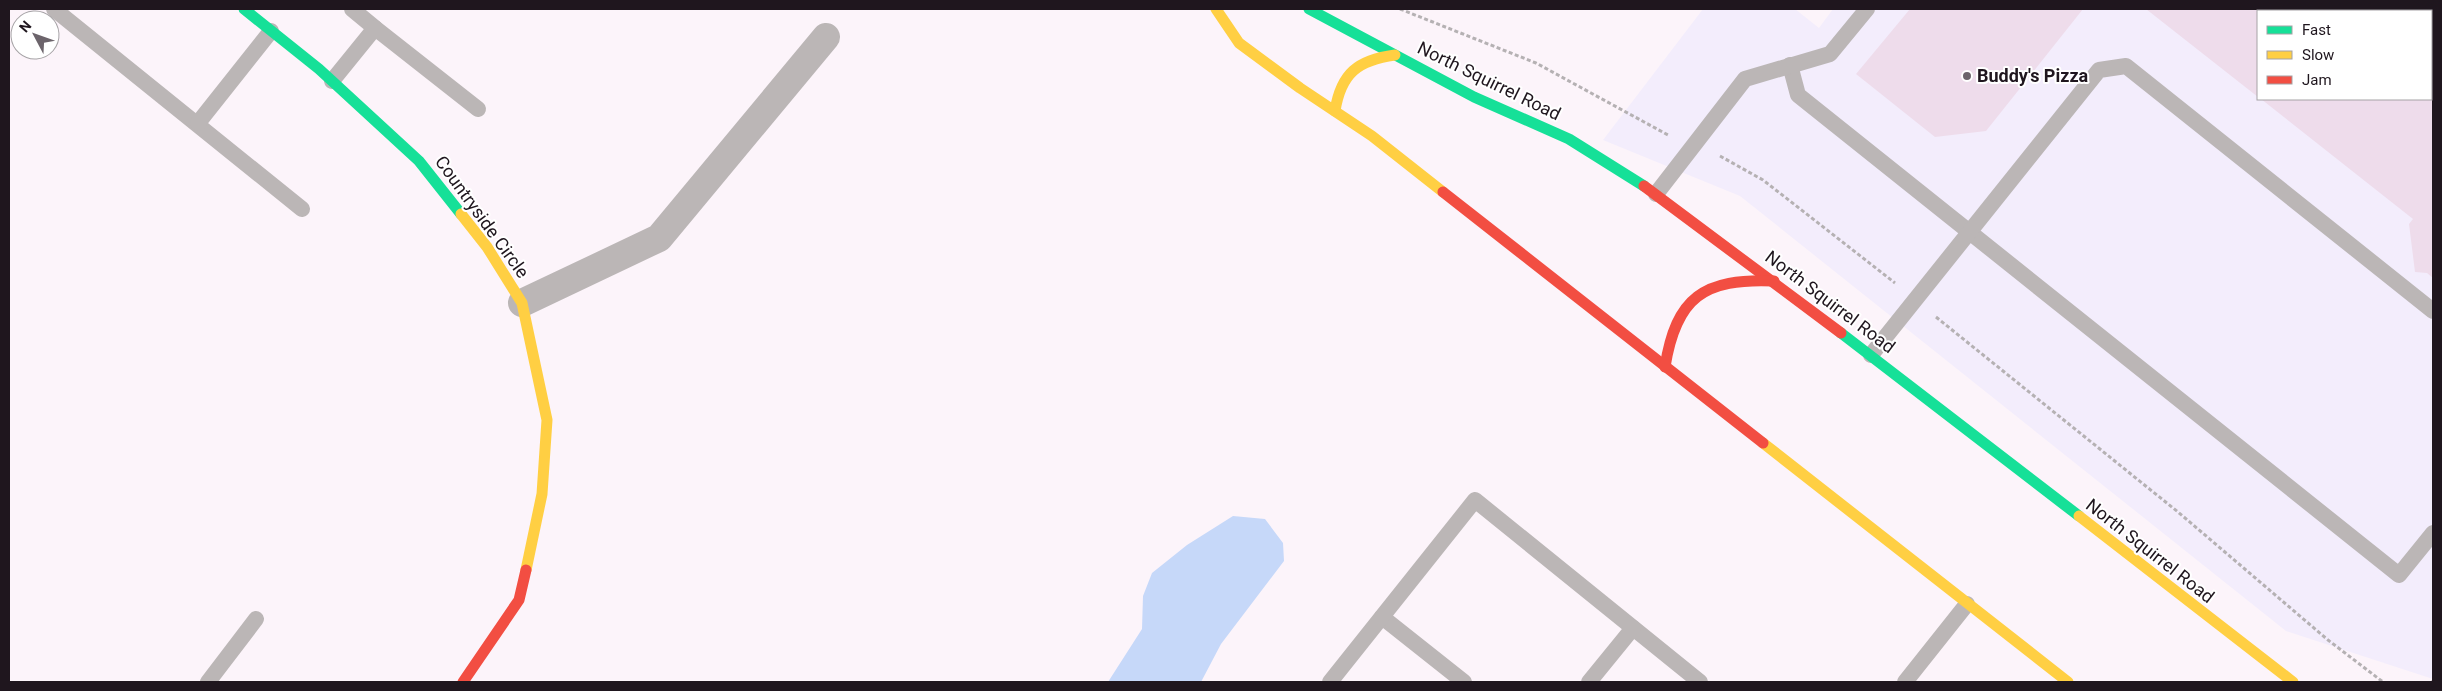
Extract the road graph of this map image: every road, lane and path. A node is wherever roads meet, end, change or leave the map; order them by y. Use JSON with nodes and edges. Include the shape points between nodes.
{"nodes":[{"id":1,"x":54,"y":9,"type":"edge"},
{"id":2,"x":244,"y":9,"type":"edge"},
{"id":3,"x":352,"y":9,"type":"edge"},
{"id":4,"x":1216,"y":9,"type":"edge"},
{"id":5,"x":1309,"y":9,"type":"edge"},
{"id":6,"x":1400,"y":9,"type":"edge"},
{"id":7,"x":1867,"y":9,"type":"edge"},
{"id":8,"x":375,"y":28,"type":"junction"},
{"id":9,"x":271,"y":31,"type":"junction"},
{"id":10,"x":826,"y":37,"type":"dead end"},
{"id":11,"x":1395,"y":55,"type":"junction"},
{"id":12,"x":1790,"y":65,"type":"junction"},
{"id":13,"x":332,"y":81,"type":"junction"},
{"id":14,"x":478,"y":109,"type":"dead end"},
{"id":15,"x":1335,"y":112,"type":"junction"},
{"id":16,"x":198,"y":123,"type":"junction"},
{"id":17,"x":1672,"y":137,"type":"dead end"},
{"id":18,"x":1715,"y":154,"type":"dead end"},
{"id":19,"x":1656,"y":194,"type":"junction"},
{"id":20,"x":302,"y":208,"type":"dead end"},
{"id":21,"x":1970,"y":233,"type":"junction"},
{"id":22,"x":1774,"y":281,"type":"junction"},
{"id":23,"x":1899,"y":286,"type":"dead end"},
{"id":24,"x":522,"y":303,"type":"junction"},
{"id":25,"x":2433,"y":311,"type":"edge"},
{"id":26,"x":1933,"y":314,"type":"dead end"},
{"id":27,"x":1870,"y":355,"type":"junction"},
{"id":28,"x":1665,"y":366,"type":"junction"},
{"id":29,"x":2433,"y":533,"type":"edge"},
{"id":30,"x":1967,"y":604,"type":"junction"},
{"id":31,"x":1382,"y":617,"type":"junction"},
{"id":32,"x":256,"y":619,"type":"dead end"},
{"id":33,"x":1632,"y":628,"type":"junction"},
{"id":34,"x":208,"y":682,"type":"edge"},
{"id":35,"x":463,"y":682,"type":"edge"},
{"id":36,"x":1330,"y":682,"type":"edge"},
{"id":37,"x":1464,"y":682,"type":"edge"},
{"id":38,"x":1589,"y":682,"type":"edge"},
{"id":39,"x":1700,"y":682,"type":"edge"},
{"id":40,"x":1904,"y":682,"type":"edge"},
{"id":41,"x":2068,"y":682,"type":"edge"},
{"id":42,"x":2291,"y":682,"type":"edge"},
{"id":43,"x":2383,"y":682,"type":"edge"}],
"edges":[{"from":1,"to":16,"type":"lane"},
{"from":2,"to":9,"type":"street","name":"Countryside Circle"},
{"from":3,"to":8,"type":"lane"},
{"from":4,"to":15,"type":"street","via":[[1239,43]]},
{"from":5,"to":11,"type":"street","name":"North Squirrel Road"},
{"from":6,"to":17,"type":"path","via":[[1536,63]]},
{"from":7,"to":12,"type":"lane","via":[[1830,54]]},
{"from":8,"to":13,"type":"lane"},
{"from":8,"to":14,"type":"lane"},
{"from":9,"to":13,"type":"street","name":"Countryside Circle"},
{"from":9,"to":16,"type":"lane"},
{"from":10,"to":24,"type":"street","via":[[659,238]]},
{"from":11,"to":15,"type":"street","via":[[1378,56],[1352,70],[1341,85]]},
{"from":11,"to":19,"type":"street","name":"North Squirrel Road","via":[[1474,97],[1569,139]]},
{"from":12,"to":19,"type":"lane","via":[[1745,79]]},
{"from":12,"to":21,"type":"lane","via":[[1798,94]]},
{"from":13,"to":24,"type":"street","name":"Countryside Circle","via":[[419,161],[487,247]]},
{"from":15,"to":28,"type":"street","via":[[1564,284]]},
{"from":16,"to":20,"type":"lane"},
{"from":18,"to":23,"type":"path","via":[[1764,180]]},
{"from":19,"to":22,"type":"street","name":"North Squirrel Road"},
{"from":21,"to":25,"type":"lane","via":[[2099,70],[2126,66]]},
{"from":21,"to":27,"type":"lane"},
{"from":21,"to":29,"type":"lane","via":[[2399,575]]},
{"from":22,"to":27,"type":"street","name":"North Squirrel Road"},
{"from":22,"to":28,"type":"street","via":[[1750,278],[1725,282],[1701,293],[1673,324]]},
{"from":24,"to":35,"type":"street","name":"Countryside Circle","via":[[547,420],[542,494],[519,600]]},
{"from":26,"to":43,"type":"path"},
{"from":27,"to":42,"type":"street","name":"North Squirrel Road"},
{"from":28,"to":30,"type":"street"},
{"from":30,"to":40,"type":"lane"},
{"from":30,"to":41,"type":"street"},
{"from":31,"to":33,"type":"lane","via":[[1474,500]]},
{"from":31,"to":36,"type":"lane"},
{"from":31,"to":37,"type":"lane"},
{"from":32,"to":34,"type":"lane"},
{"from":33,"to":38,"type":"lane"},
{"from":33,"to":39,"type":"lane"}]}
